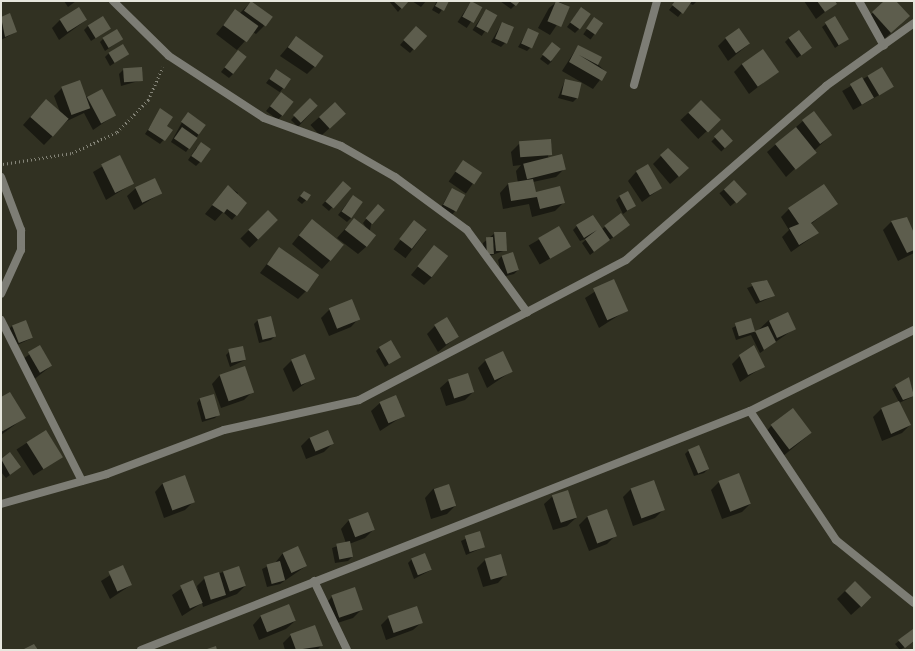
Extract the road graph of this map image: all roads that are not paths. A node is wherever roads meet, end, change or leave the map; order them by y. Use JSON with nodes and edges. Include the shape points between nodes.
{"nodes":[{"id":1,"x":113,"y":1,"type":"edge"},
{"id":2,"x":657,"y":1,"type":"edge"},
{"id":3,"x":859,"y":1,"type":"edge"},
{"id":4,"x":914,"y":22,"type":"edge"},
{"id":5,"x":884,"y":46,"type":"junction"},
{"id":6,"x":634,"y":85,"type":"dead end"},
{"id":7,"x":1,"y":177,"type":"edge"},
{"id":8,"x":1,"y":294,"type":"edge"},
{"id":9,"x":527,"y":312,"type":"junction"},
{"id":10,"x":1,"y":320,"type":"edge"},
{"id":11,"x":914,"y":330,"type":"edge"},
{"id":12,"x":750,"y":411,"type":"junction"},
{"id":13,"x":82,"y":481,"type":"junction"},
{"id":14,"x":1,"y":504,"type":"edge"},
{"id":15,"x":314,"y":581,"type":"junction"},
{"id":16,"x":914,"y":603,"type":"edge"},
{"id":17,"x":141,"y":650,"type":"edge"},
{"id":18,"x":346,"y":650,"type":"edge"}],
"edges":[{"from":1,"to":9,"type":"street","via":[[169,56],[264,118],[341,146],[395,177],[467,230]]},
{"from":2,"to":6,"type":"street"},
{"from":3,"to":5,"type":"street"},
{"from":4,"to":5,"type":"street"},
{"from":5,"to":9,"type":"street","via":[[826,86],[626,260]]},
{"from":7,"to":8,"type":"street","via":[[21,230],[21,243]]},
{"from":9,"to":13,"type":"street","via":[[359,400],[224,430]]},
{"from":10,"to":13,"type":"street"},
{"from":11,"to":12,"type":"street"},
{"from":12,"to":15,"type":"street"},
{"from":12,"to":16,"type":"street","via":[[836,540]]},
{"from":13,"to":14,"type":"street"},
{"from":15,"to":17,"type":"street"},
{"from":15,"to":18,"type":"street"}]}
